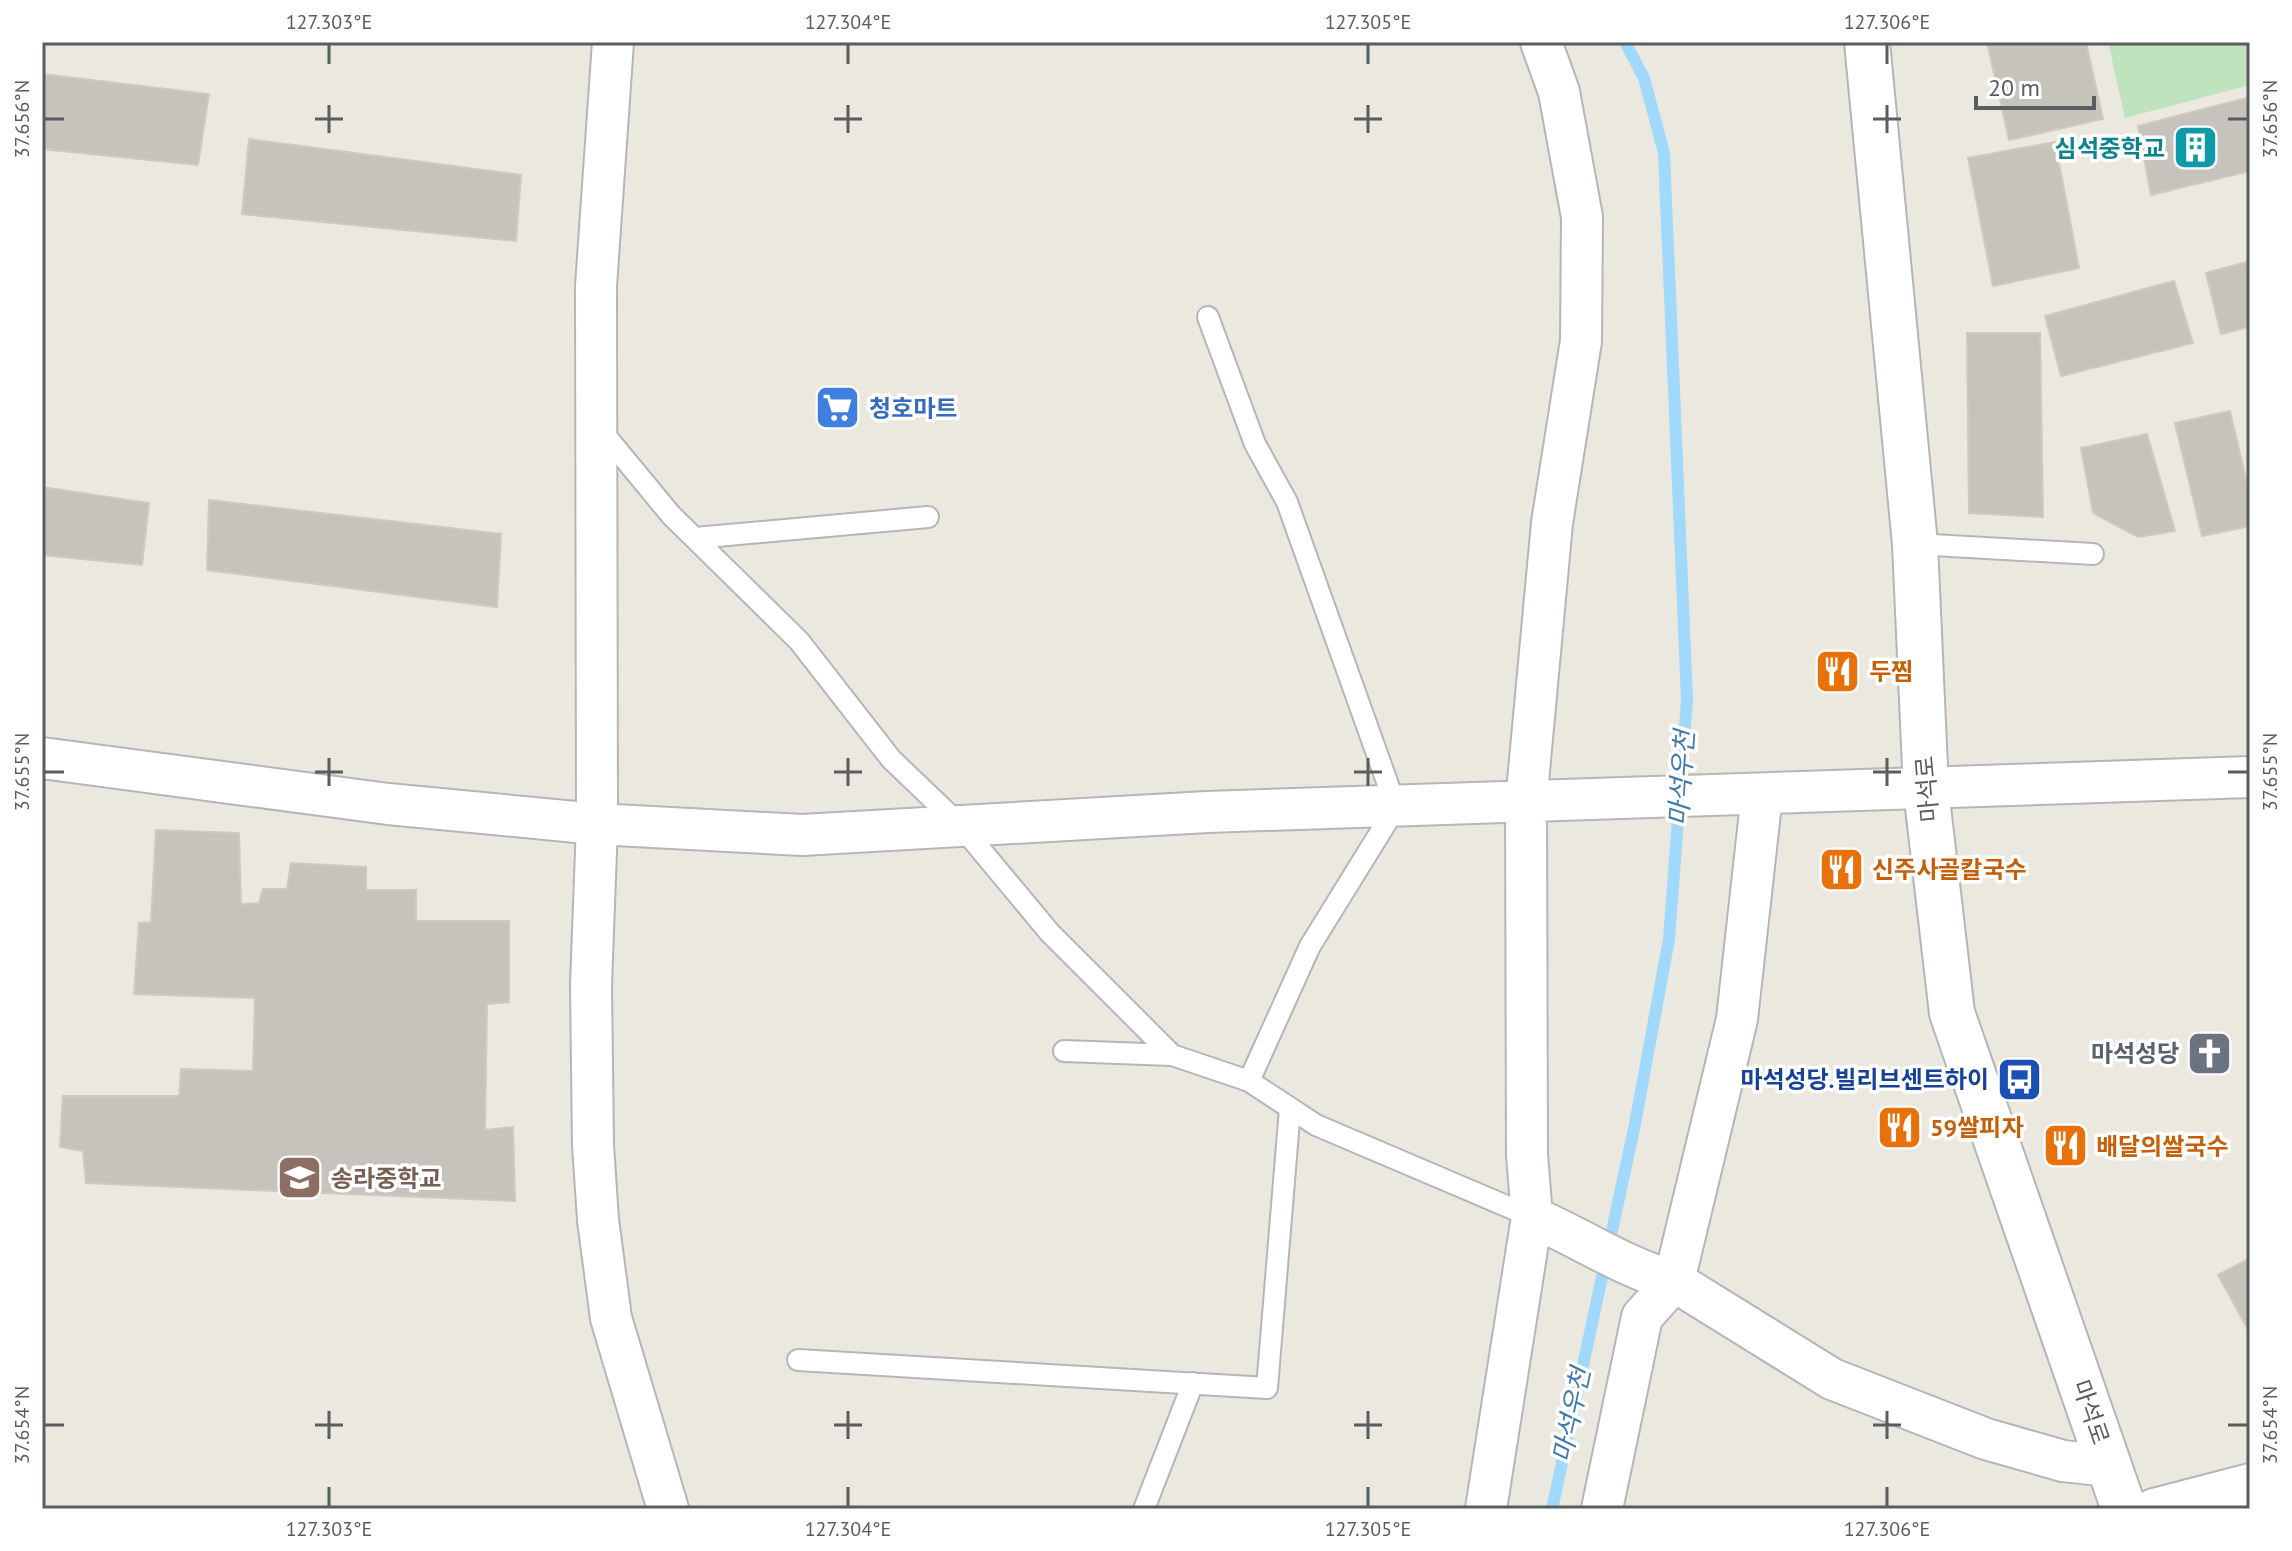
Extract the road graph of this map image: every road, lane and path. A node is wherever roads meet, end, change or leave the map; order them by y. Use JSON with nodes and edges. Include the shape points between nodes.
{"nodes":[{"id":1,"x":1541,"y":42,"type":"edge"},
{"id":2,"x":1867,"y":42,"type":"edge"},
{"id":3,"x":619,"y":52,"type":"edge"},
{"id":4,"x":1208,"y":317,"type":"dead end"},
{"id":5,"x":595,"y":423,"type":"junction"},
{"id":6,"x":928,"y":517,"type":"dead end"},
{"id":7,"x":695,"y":538,"type":"junction"},
{"id":8,"x":1915,"y":544,"type":"junction"},
{"id":9,"x":2093,"y":554,"type":"dead end"},
{"id":10,"x":42,"y":758,"type":"edge"},
{"id":11,"x":2250,"y":777,"type":"edge"},
{"id":12,"x":1926,"y":790,"type":"junction"},
{"id":13,"x":1762,"y":794,"type":"junction"},
{"id":14,"x":1526,"y":803,"type":"junction"},
{"id":15,"x":1396,"y":807,"type":"junction"},
{"id":16,"x":597,"y":824,"type":"junction"},
{"id":17,"x":961,"y":826,"type":"junction"},
{"id":18,"x":1064,"y":1051,"type":"dead end"},
{"id":19,"x":1172,"y":1055,"type":"junction"},
{"id":20,"x":1249,"y":1081,"type":"junction"},
{"id":21,"x":1290,"y":1108,"type":"junction"},
{"id":22,"x":1550,"y":1224,"type":"junction"},
{"id":23,"x":1663,"y":1279,"type":"junction"},
{"id":24,"x":798,"y":1360,"type":"dead end"},
{"id":25,"x":1193,"y":1383,"type":"junction"},
{"id":26,"x":2109,"y":1466,"type":"junction"},
{"id":27,"x":2250,"y":1484,"type":"edge"},
{"id":28,"x":668,"y":1509,"type":"edge"},
{"id":29,"x":1144,"y":1509,"type":"edge"},
{"id":30,"x":1486,"y":1509,"type":"edge"},
{"id":31,"x":1602,"y":1509,"type":"edge"},
{"id":32,"x":2124,"y":1509,"type":"edge"},
{"id":33,"x":2154,"y":1509,"type":"edge"}],
"edges":[{"from":1,"to":14,"type":"street","via":[[1559,92],[1582,217],[1581,341],[1552,523]]},
{"from":2,"to":8,"type":"main road","name":"마석로"},
{"from":3,"to":5,"type":"street","via":[[596,286]]},
{"from":4,"to":15,"type":"lane","via":[[1255,444],[1287,502]]},
{"from":5,"to":7,"type":"lane"},
{"from":5,"to":16,"type":"street"},
{"from":6,"to":7,"type":"lane"},
{"from":7,"to":17,"type":"lane","via":[[799,641],[891,759]]},
{"from":8,"to":9,"type":"lane"},
{"from":8,"to":12,"type":"main road","name":"마석로"},
{"from":10,"to":16,"type":"street","via":[[388,804]]},
{"from":11,"to":12,"type":"street"},
{"from":12,"to":13,"type":"street"},
{"from":12,"to":26,"type":"main road","name":"마석로","via":[[1952,1013]]},
{"from":13,"to":14,"type":"street"},
{"from":13,"to":23,"type":"street","via":[[1737,1019]]},
{"from":14,"to":15,"type":"street"},
{"from":14,"to":22,"type":"street","via":[[1527,1155]]},
{"from":15,"to":17,"type":"street"},
{"from":15,"to":20,"type":"lane","via":[[1310,946]]},
{"from":16,"to":17,"type":"street","via":[[802,835]]},
{"from":16,"to":28,"type":"street","via":[[591,985],[598,1220],[611,1318]]},
{"from":17,"to":19,"type":"lane","via":[[1050,933]]},
{"from":18,"to":19,"type":"lane"},
{"from":19,"to":20,"type":"lane"},
{"from":20,"to":21,"type":"lane"},
{"from":21,"to":22,"type":"lane","via":[[1316,1125]]},
{"from":21,"to":25,"type":"lane","via":[[1267,1388]]},
{"from":22,"to":23,"type":"street"},
{"from":22,"to":30,"type":"street"},
{"from":23,"to":26,"type":"street","via":[[1832,1379],[1986,1439],[2063,1461]]},
{"from":23,"to":31,"type":"street","via":[[1642,1317]]},
{"from":24,"to":25,"type":"lane"},
{"from":25,"to":29,"type":"lane"},
{"from":26,"to":32,"type":"main road","name":"마석로"},
{"from":27,"to":33,"type":"street"}]}
